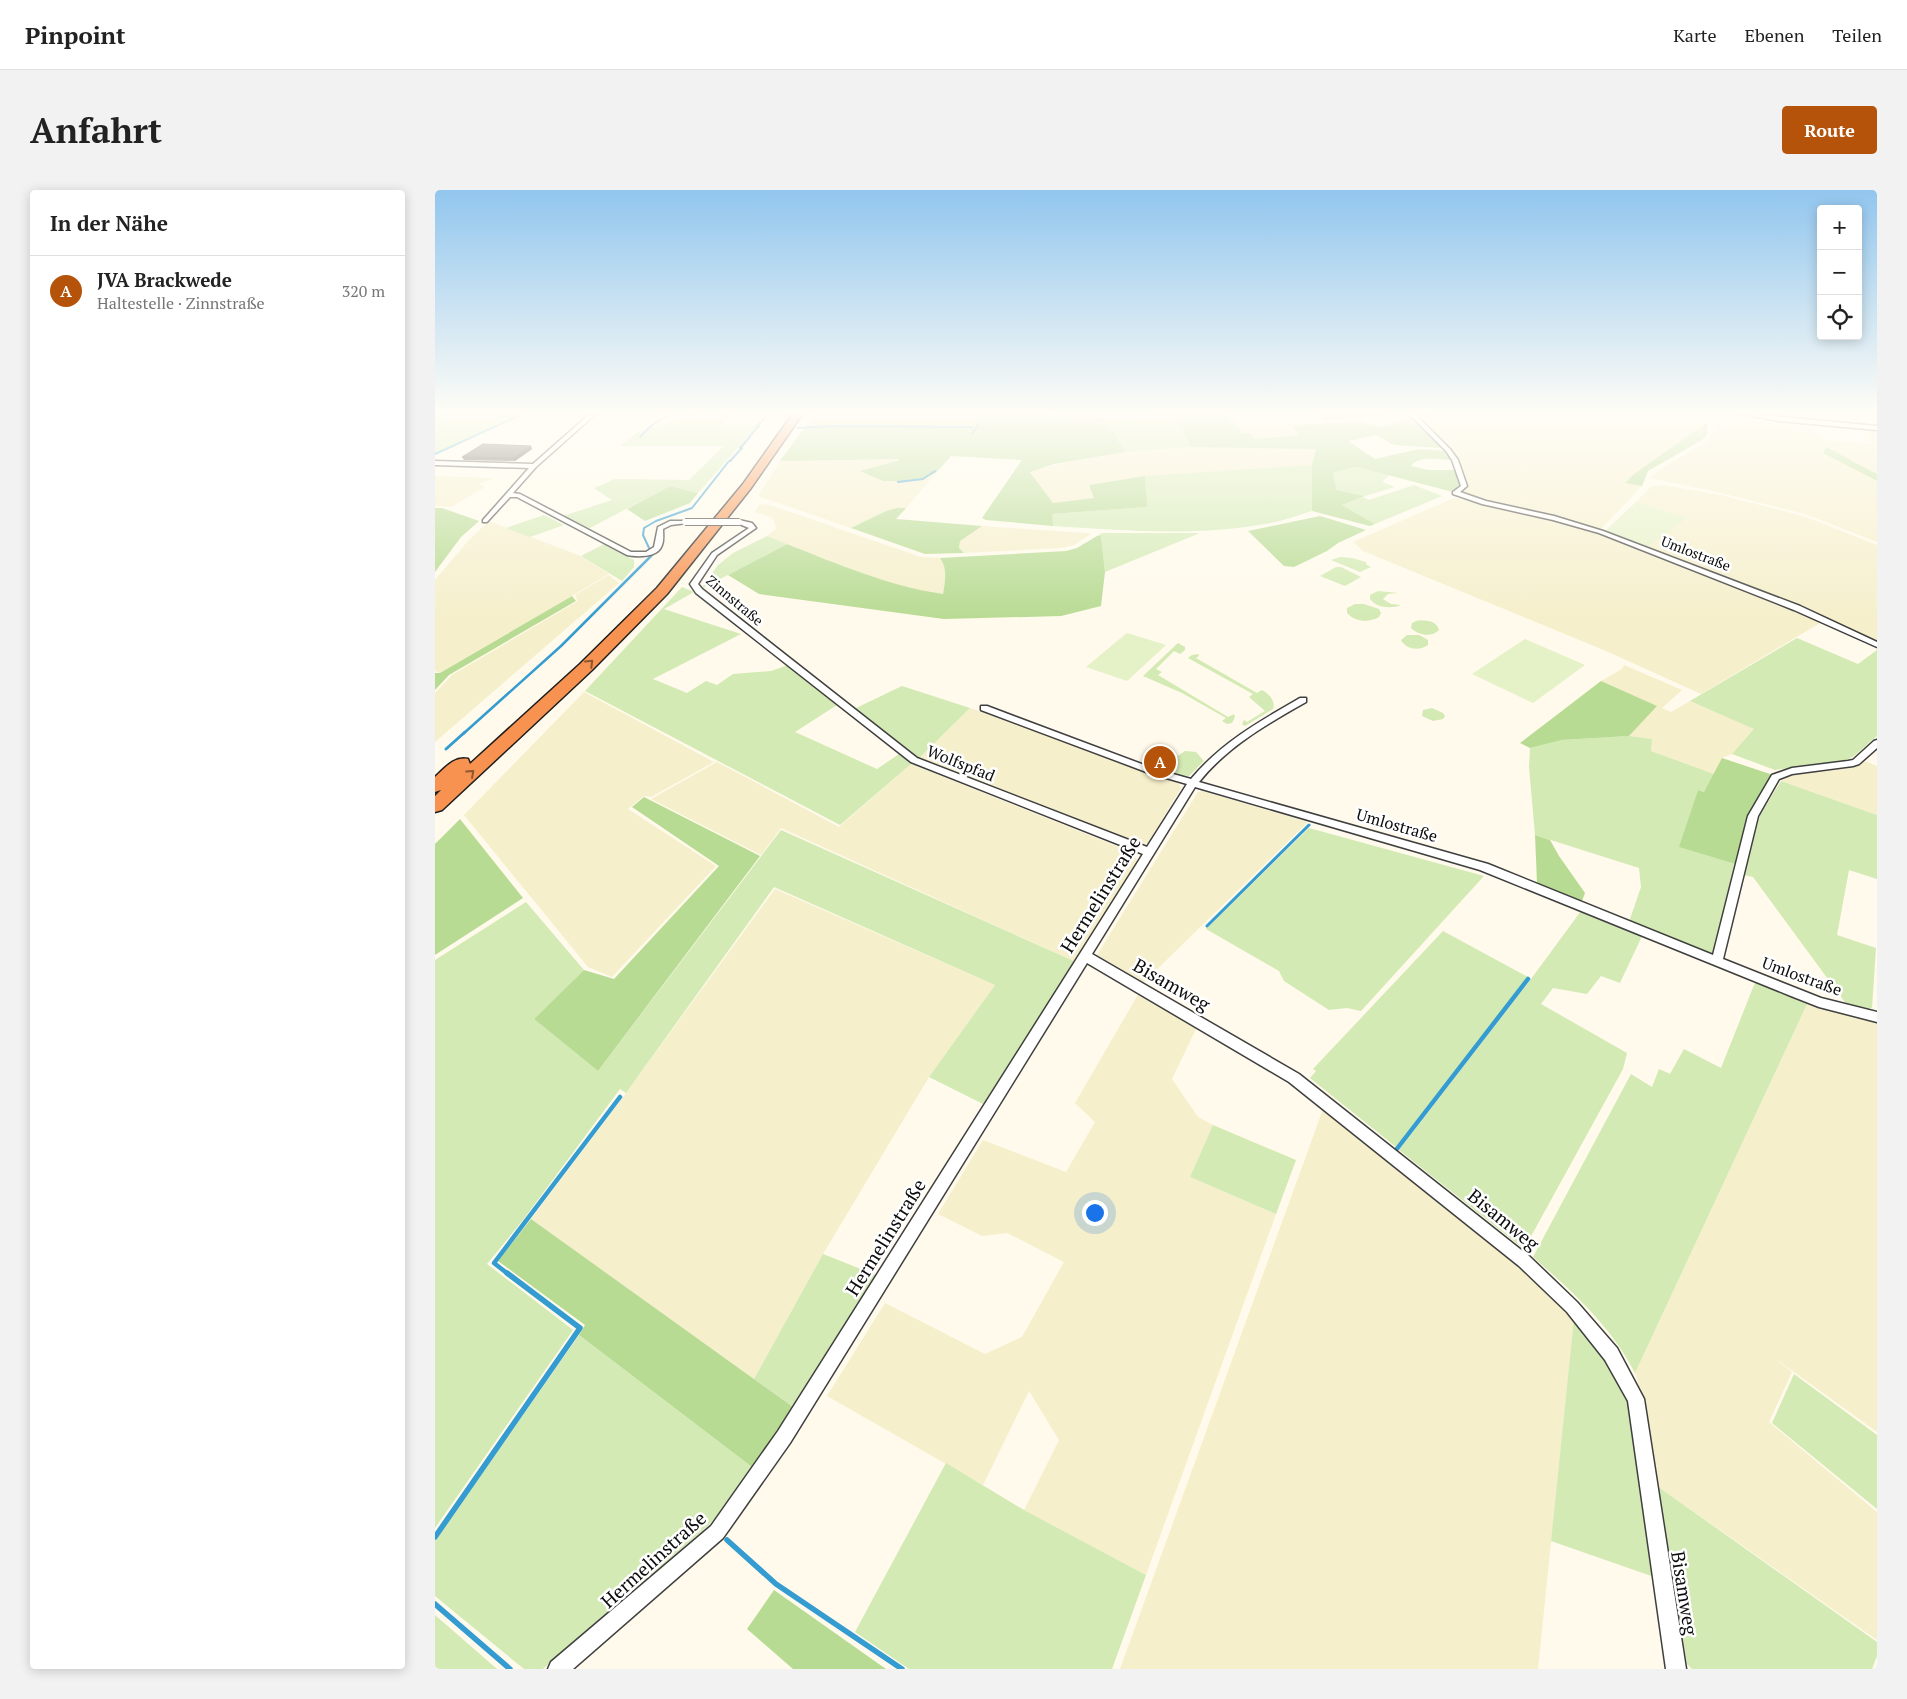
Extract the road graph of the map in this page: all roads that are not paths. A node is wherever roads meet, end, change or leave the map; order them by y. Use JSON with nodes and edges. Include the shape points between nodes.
{"nodes":[{"id":1,"x":520,"y":481,"type":"edge"},
{"id":2,"x":737,"y":481,"type":"edge"},
{"id":3,"x":750,"y":481,"type":"edge"},
{"id":4,"x":1462,"y":481,"type":"edge"},
{"id":5,"x":507,"y":495,"type":"junction"},
{"id":6,"x":485,"y":521,"type":"dead end"},
{"id":7,"x":762,"y":640,"type":"joint"},
{"id":8,"x":1877,"y":645,"type":"edge"},
{"id":9,"x":1303,"y":700,"type":"dead end"},
{"id":10,"x":984,"y":708,"type":"dead end"},
{"id":11,"x":1877,"y":742,"type":"edge"},
{"id":12,"x":1193,"y":783,"type":"junction"},
{"id":13,"x":435,"y":786,"type":"edge"},
{"id":14,"x":435,"y":806,"type":"edge"},
{"id":15,"x":1149,"y":852,"type":"junction"},
{"id":16,"x":1085,"y":956,"type":"junction"},
{"id":17,"x":1717,"y":961,"type":"junction"},
{"id":18,"x":1877,"y":1017,"type":"edge"},
{"id":19,"x":558,"y":1669,"type":"edge"},
{"id":20,"x":1676,"y":1669,"type":"edge"}],
"edges":[{"from":1,"to":5,"type":"street"},
{"from":2,"to":13,"type":"highway","via":[[647,588],[583,654]]},
{"from":14,"to":3,"type":"highway","one_way":true,"via":[[579,674],[662,591]]},
{"from":4,"to":8,"type":"street","name":"Umlostraße","via":[[1464,486],[1455,493],[1601,532],[1797,608]]},
{"from":5,"to":6,"type":"street"},
{"from":5,"to":7,"type":"street","name":"Zinnstraße","bridge":true,"via":[[517,496],[621,551],[635,555],[658,548],[659,533],[673,522],[750,524],[753,528],[714,554],[694,586]]},
{"from":7,"to":15,"type":"street","name":"Wolfspfad","via":[[914,760]]},
{"from":9,"to":12,"type":"street","via":[[1225,748]]},
{"from":10,"to":12,"type":"street","via":[[1127,762]]},
{"from":11,"to":17,"type":"street","via":[[1856,762],[1775,777],[1753,816]]},
{"from":12,"to":15,"type":"street","name":"Hermelinstraße"},
{"from":12,"to":17,"type":"street","name":"Umlostraße","via":[[1484,867]]},
{"from":15,"to":16,"type":"street","name":"Hermelinstraße"},
{"from":16,"to":19,"type":"street","name":"Hermelinstraße","via":[[789,1428],[717,1532]]},
{"from":16,"to":20,"type":"street","name":"Bisamweg","via":[[1294,1078],[1525,1261],[1572,1307],[1611,1354],[1636,1399]]},
{"from":17,"to":18,"type":"street","name":"Umlostraße","via":[[1819,1002]]}]}
